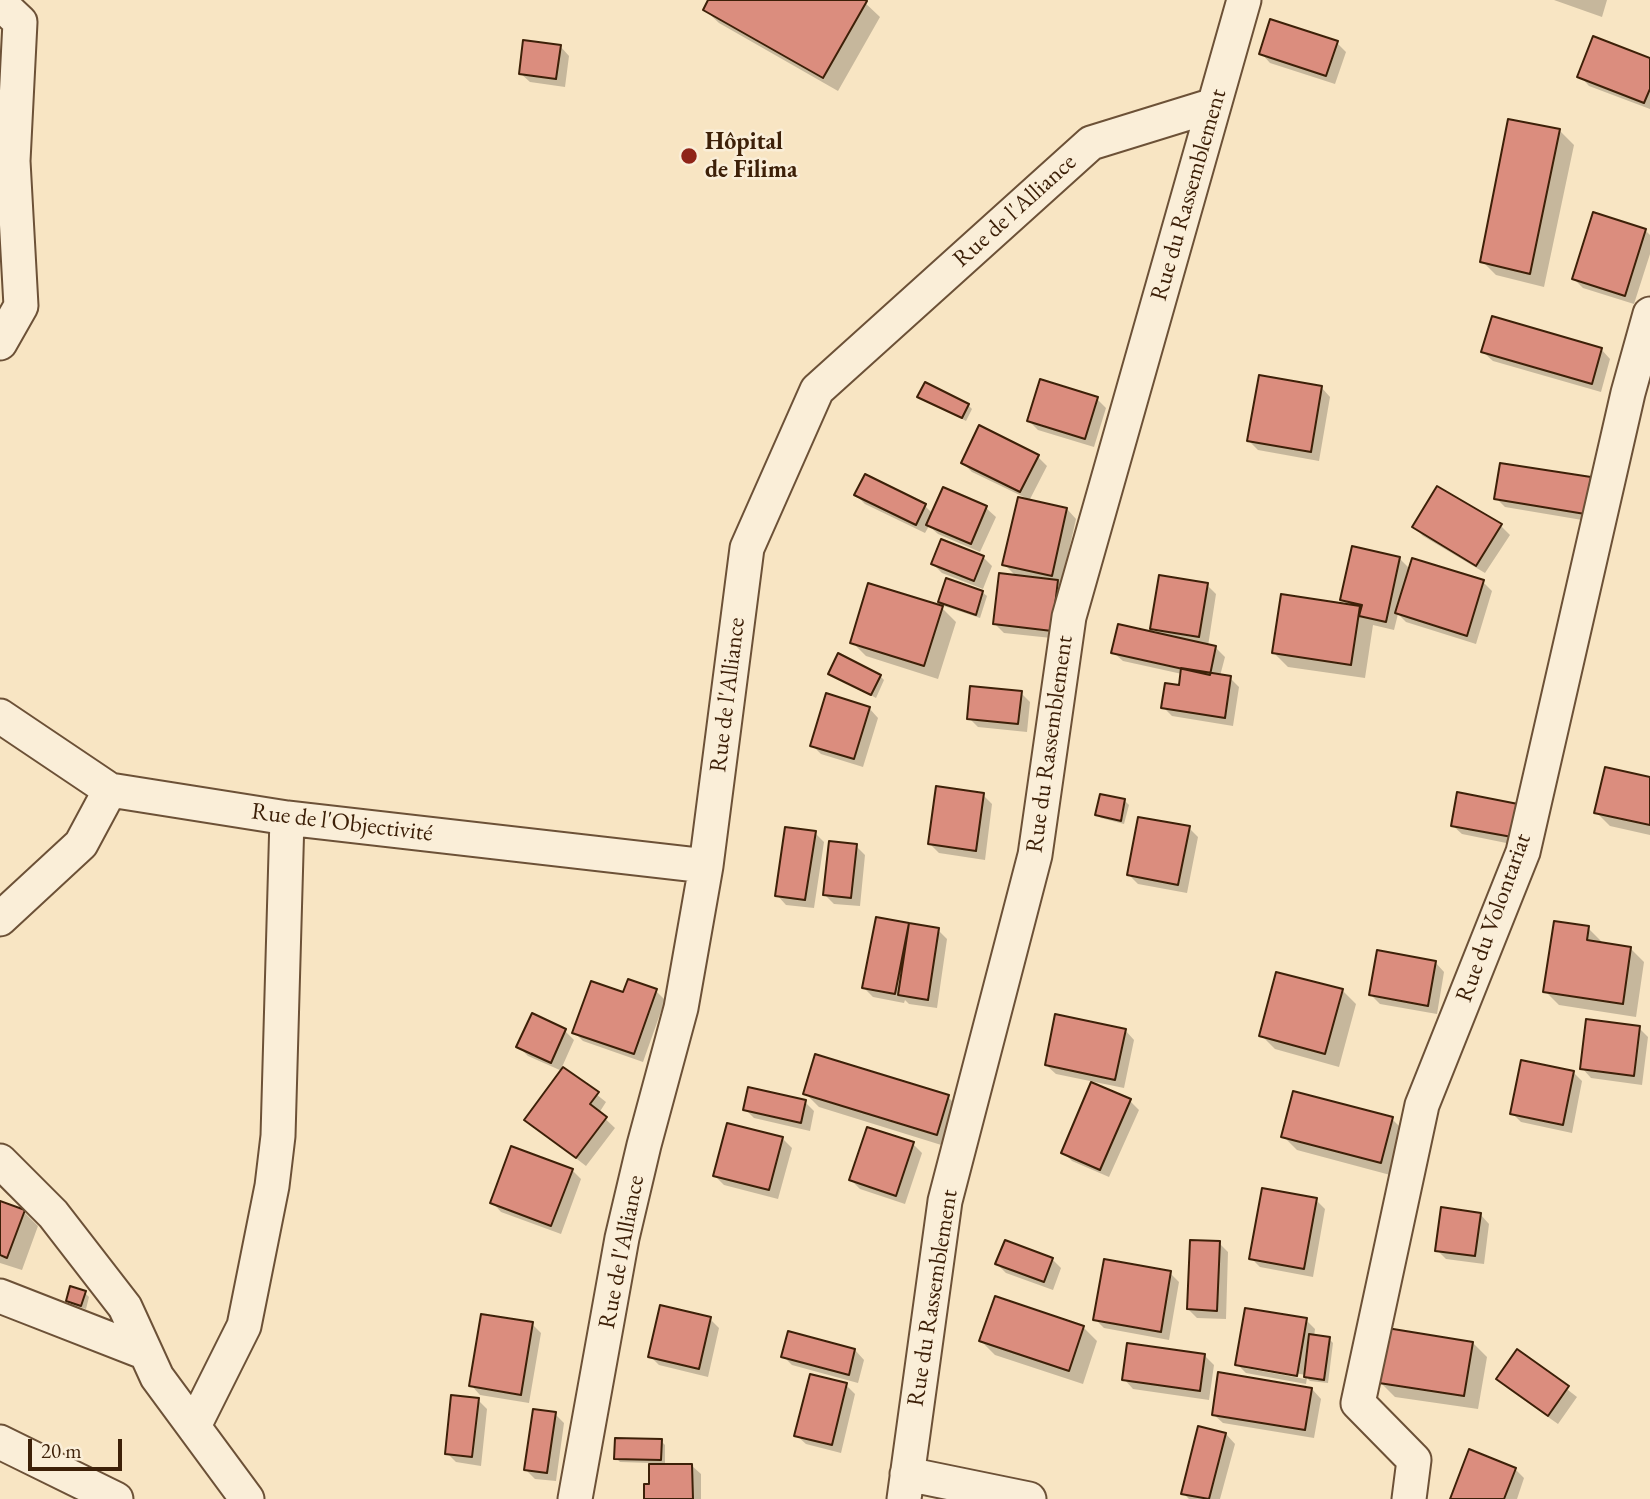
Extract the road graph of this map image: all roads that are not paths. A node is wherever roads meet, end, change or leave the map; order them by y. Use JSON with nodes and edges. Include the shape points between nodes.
{"nodes":[{"id":1,"x":1244,"y":0,"type":"edge"},
{"id":2,"x":0,"y":3,"type":"edge"},
{"id":3,"x":1214,"y":105,"type":"junction"},
{"id":4,"x":1650,"y":314,"type":"edge"},
{"id":5,"x":0,"y":343,"type":"edge"},
{"id":6,"x":1639,"y":396,"type":"edge"},
{"id":7,"x":0,"y":716,"type":"edge"},
{"id":8,"x":110,"y":790,"type":"junction"},
{"id":9,"x":287,"y":818,"type":"junction"},
{"id":10,"x":706,"y":866,"type":"junction"},
{"id":11,"x":0,"y":919,"type":"edge"},
{"id":12,"x":0,"y":1161,"type":"edge"},
{"id":13,"x":0,"y":1296,"type":"edge"},
{"id":14,"x":146,"y":1353,"type":"junction"},
{"id":15,"x":194,"y":1426,"type":"junction"},
{"id":16,"x":0,"y":1442,"type":"edge"},
{"id":17,"x":906,"y":1487,"type":"edge"},
{"id":18,"x":116,"y":1499,"type":"edge"},
{"id":19,"x":247,"y":1499,"type":"edge"},
{"id":20,"x":575,"y":1499,"type":"edge"},
{"id":21,"x":1029,"y":1499,"type":"edge"},
{"id":22,"x":1409,"y":1499,"type":"edge"}],
"edges":[{"from":1,"to":3,"type":"street","name":"Rue du Rassemblement"},
{"from":2,"to":5,"type":"street","via":[[20,22],[13,161],[21,306]]},
{"from":3,"to":10,"type":"street","name":"Rue de l'Alliance","via":[[1091,143],[817,390],[747,548]]},
{"from":3,"to":17,"type":"street","name":"Rue du Rassemblement","via":[[1069,617],[1035,855],[945,1201]]},
{"from":4,"to":6,"type":"street","name":"Rue du Volontariat"},
{"from":6,"to":22,"type":"street","name":"Rue du Volontariat","via":[[1523,852],[1422,1105],[1358,1403],[1414,1461]]},
{"from":7,"to":8,"type":"street","name":"Rue de l'Objectivité"},
{"from":8,"to":9,"type":"street","name":"Rue de l'Objectivité"},
{"from":8,"to":11,"type":"street","via":[[81,844]]},
{"from":9,"to":10,"type":"street","name":"Rue de l'Objectivité"},
{"from":9,"to":15,"type":"street","via":[[278,1136],[272,1186],[244,1326]]},
{"from":10,"to":20,"type":"street","name":"Rue de l'Alliance","via":[[681,1008],[622,1238]]},
{"from":12,"to":14,"type":"street","via":[[53,1214],[125,1307]]},
{"from":13,"to":14,"type":"street"},
{"from":14,"to":15,"type":"street","via":[[157,1377]]},
{"from":15,"to":19,"type":"street"},
{"from":16,"to":18,"type":"street"},
{"from":17,"to":21,"type":"street"}]}
